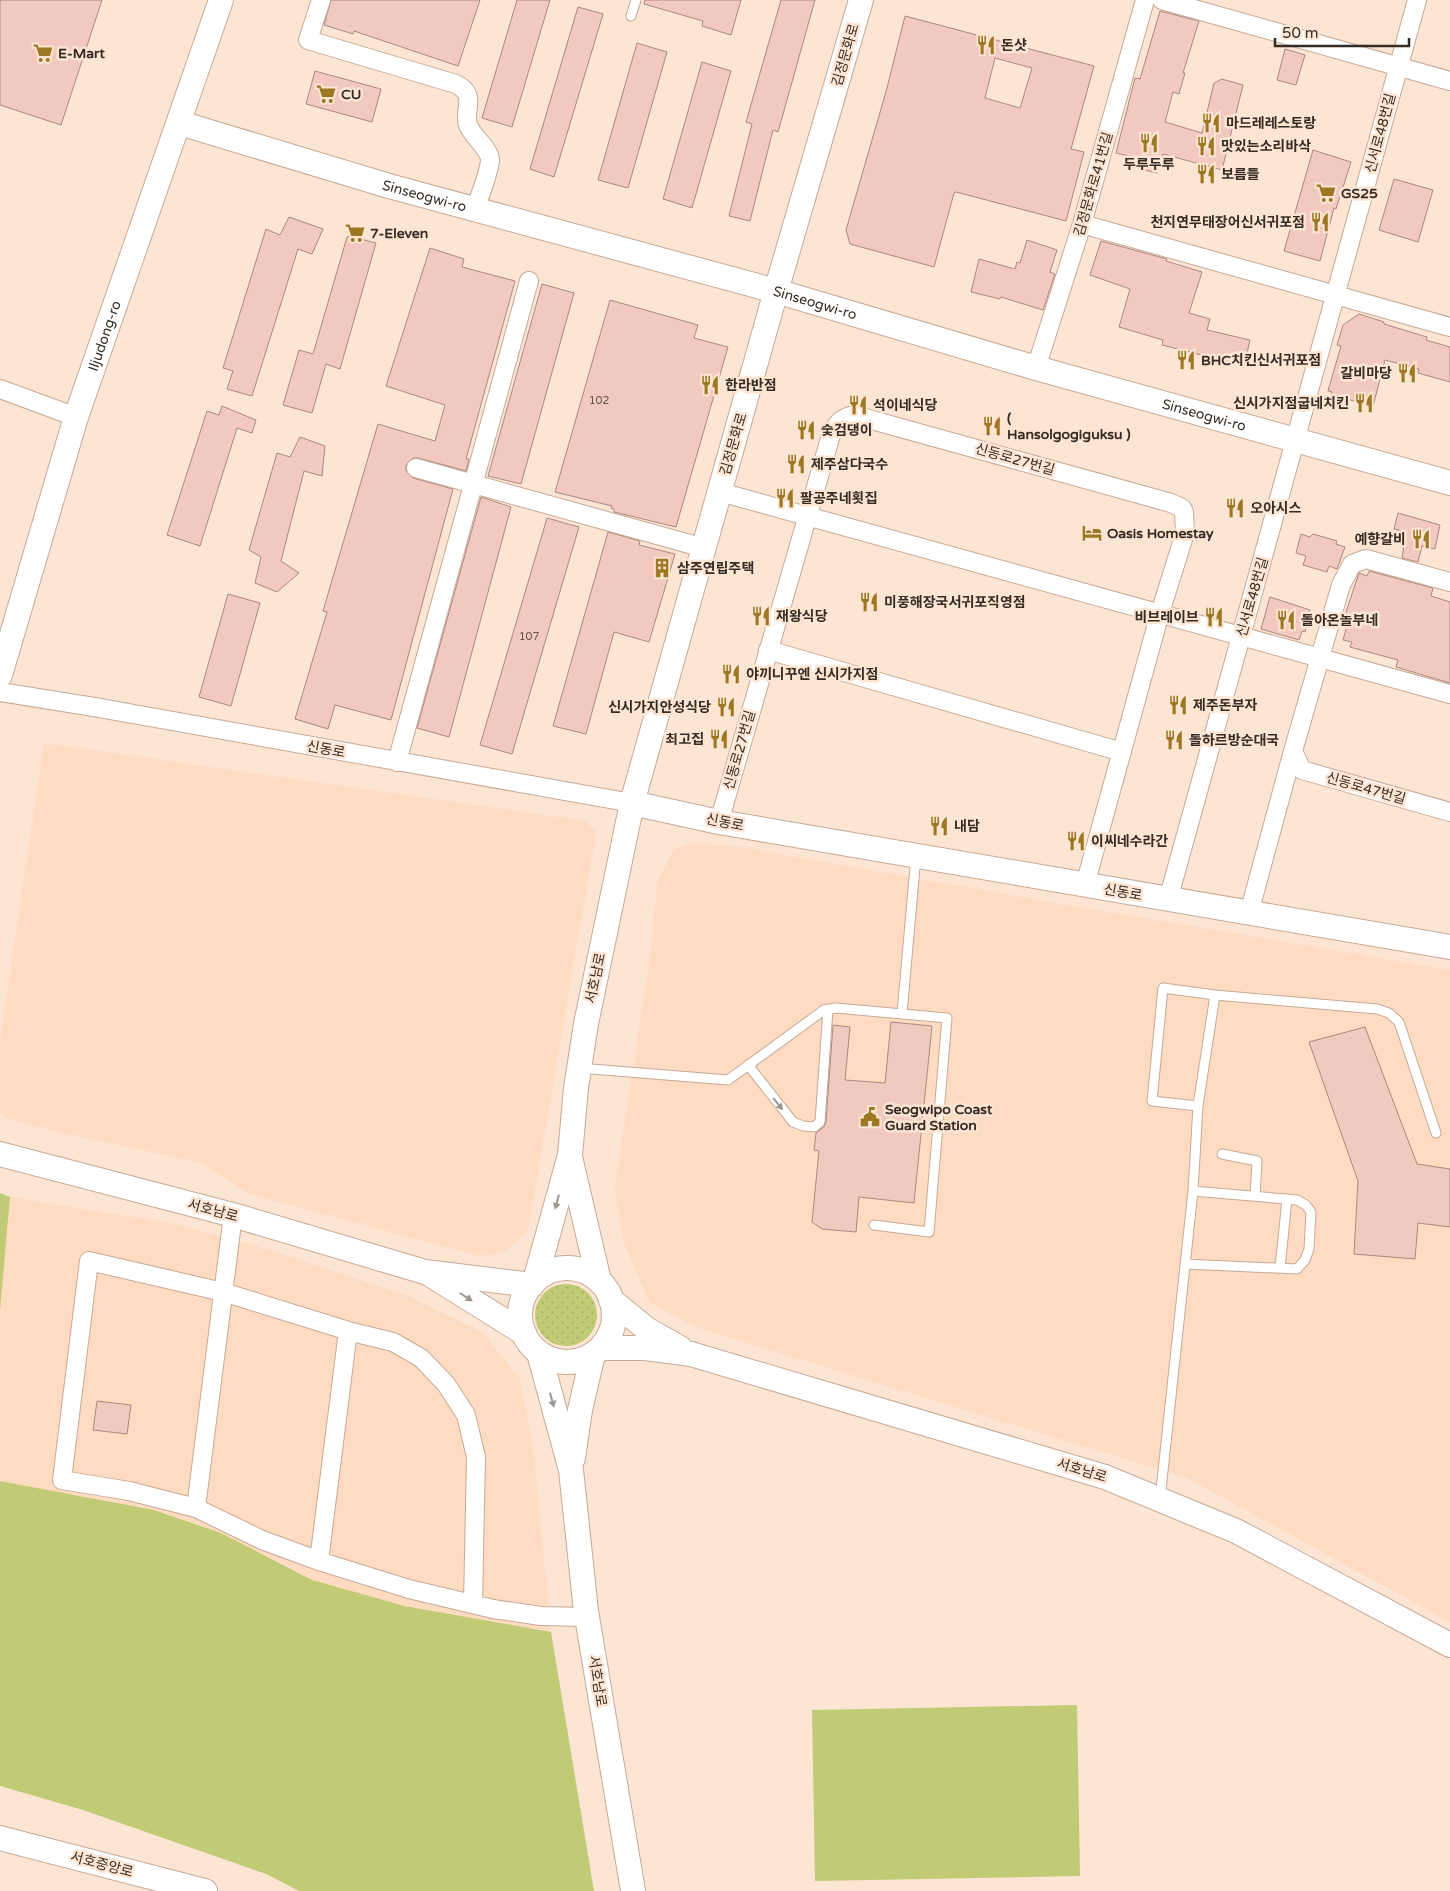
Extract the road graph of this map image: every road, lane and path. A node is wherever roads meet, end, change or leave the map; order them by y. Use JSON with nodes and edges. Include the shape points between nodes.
{"nodes":[{"id":1,"x":221,"y":0,"type":"edge"},
{"id":2,"x":321,"y":0,"type":"edge"},
{"id":3,"x":636,"y":0,"type":"edge"},
{"id":4,"x":861,"y":0,"type":"edge"},
{"id":5,"x":1145,"y":0,"type":"edge"},
{"id":6,"x":1162,"y":0,"type":"edge"},
{"id":7,"x":1417,"y":0,"type":"edge"},
{"id":8,"x":631,"y":16,"type":"dead end"},
{"id":9,"x":1399,"y":67,"type":"junction"},
{"id":10,"x":1450,"y":81,"type":"edge"},
{"id":11,"x":180,"y":122,"type":"junction"},
{"id":12,"x":475,"y":210,"type":"junction"},
{"id":13,"x":1082,"y":224,"type":"junction"},
{"id":14,"x":529,"y":281,"type":"dead end"},
{"id":15,"x":776,"y":292,"type":"junction"},
{"id":16,"x":1336,"y":295,"type":"junction"},
{"id":17,"x":1450,"y":327,"type":"edge"},
{"id":18,"x":1036,"y":368,"type":"junction"},
{"id":19,"x":0,"y":389,"type":"edge"},
{"id":20,"x":76,"y":417,"type":"junction"},
{"id":21,"x":1295,"y":440,"type":"junction"},
{"id":22,"x":416,"y":468,"type":"dead end"},
{"id":23,"x":1450,"y":483,"type":"edge"},
{"id":24,"x":473,"y":484,"type":"junction"},
{"id":25,"x":720,"y":492,"type":"junction"},
{"id":26,"x":806,"y":516,"type":"junction"},
{"id":27,"x":704,"y":548,"type":"junction"},
{"id":28,"x":1450,"y":582,"type":"edge"},
{"id":29,"x":1160,"y":614,"type":"junction"},
{"id":30,"x":1241,"y":635,"type":"junction"},
{"id":31,"x":768,"y":650,"type":"junction"},
{"id":32,"x":1319,"y":657,"type":"junction"},
{"id":33,"x":0,"y":675,"type":"edge"},
{"id":34,"x":0,"y":692,"type":"edge"},
{"id":35,"x":1450,"y":694,"type":"edge"},
{"id":36,"x":1293,"y":751,"type":"junction"},
{"id":37,"x":1122,"y":752,"type":"junction"},
{"id":38,"x":397,"y":762,"type":"junction"},
{"id":39,"x":632,"y":803,"type":"junction"},
{"id":40,"x":1450,"y":812,"type":"edge"},
{"id":41,"x":719,"y":822,"type":"junction"},
{"id":42,"x":916,"y":856,"type":"junction"},
{"id":43,"x":1085,"y":885,"type":"junction"},
{"id":44,"x":1168,"y":900,"type":"junction"},
{"id":45,"x":1249,"y":913,"type":"junction"},
{"id":46,"x":1450,"y":947,"type":"edge"},
{"id":47,"x":1215,"y":995,"type":"junction"},
{"id":48,"x":828,"y":1009,"type":"junction"},
{"id":49,"x":902,"y":1012,"type":"junction"},
{"id":50,"x":748,"y":1066,"type":"junction"},
{"id":51,"x":579,"y":1068,"type":"junction"},
{"id":52,"x":1198,"y":1106,"type":"junction"},
{"id":53,"x":1436,"y":1133,"type":"dead end"},
{"id":54,"x":0,"y":1136,"type":"edge"},
{"id":55,"x":1222,"y":1154,"type":"dead end"},
{"id":56,"x":570,"y":1155,"type":"junction"},
{"id":57,"x":5,"y":1160,"type":"edge"},
{"id":58,"x":1193,"y":1190,"type":"junction"},
{"id":59,"x":1255,"y":1196,"type":"junction"},
{"id":60,"x":1287,"y":1199,"type":"junction"},
{"id":61,"x":233,"y":1215,"type":"junction"},
{"id":62,"x":874,"y":1225,"type":"dead end"},
{"id":63,"x":1185,"y":1264,"type":"junction"},
{"id":64,"x":1280,"y":1268,"type":"junction"},
{"id":65,"x":425,"y":1272,"type":"junction"},
{"id":66,"x":534,"y":1283,"type":"junction"},
{"id":67,"x":605,"y":1291,"type":"junction"},
{"id":68,"x":223,"y":1292,"type":"junction"},
{"id":69,"x":348,"y":1331,"type":"junction"},
{"id":70,"x":524,"y":1333,"type":"junction"},
{"id":71,"x":597,"y":1351,"type":"junction"},
{"id":72,"x":539,"y":1353,"type":"junction"},
{"id":73,"x":691,"y":1354,"type":"junction"},
{"id":74,"x":571,"y":1470,"type":"junction"},
{"id":75,"x":1160,"y":1500,"type":"junction"},
{"id":76,"x":196,"y":1508,"type":"junction"},
{"id":77,"x":319,"y":1561,"type":"junction"},
{"id":78,"x":473,"y":1604,"type":"junction"},
{"id":79,"x":587,"y":1617,"type":"junction"},
{"id":80,"x":1450,"y":1645,"type":"edge"},
{"id":81,"x":0,"y":1838,"type":"edge"},
{"id":82,"x":204,"y":1891,"type":"edge"},
{"id":83,"x":633,"y":1891,"type":"edge"}],
"edges":[{"from":1,"to":11,"type":"street","name":"Iljudong-ro"},
{"from":2,"to":12,"type":"street","via":[[308,40],[456,84],[467,92],[468,126],[490,159]]},
{"from":3,"to":8,"type":"lane"},
{"from":4,"to":15,"type":"street","name":"김정문화로"},
{"from":5,"to":13,"type":"street","name":"김정문화로41번길"},
{"from":6,"to":9,"type":"street"},
{"from":7,"to":9,"type":"street","name":"신서로48번길"},
{"from":9,"to":10,"type":"street"},
{"from":9,"to":16,"type":"street","name":"신서로48번길"},
{"from":11,"to":12,"type":"street","name":"Sinseogwi-ro"},
{"from":11,"to":20,"type":"street","name":"Iljudong-ro"},
{"from":12,"to":15,"type":"street","name":"Sinseogwi-ro"},
{"from":13,"to":16,"type":"street"},
{"from":13,"to":18,"type":"street","name":"김정문화로41번길"},
{"from":14,"to":24,"type":"street"},
{"from":15,"to":18,"type":"street","name":"Sinseogwi-ro"},
{"from":15,"to":25,"type":"street","name":"김정문화로"},
{"from":16,"to":17,"type":"street"},
{"from":16,"to":21,"type":"street","name":"신서로48번길"},
{"from":18,"to":21,"type":"street","name":"Sinseogwi-ro"},
{"from":19,"to":20,"type":"street"},
{"from":20,"to":33,"type":"street","name":"Iljudong-ro"},
{"from":21,"to":23,"type":"street","name":"Sinseogwi-ro"},
{"from":21,"to":30,"type":"street","name":"신서로48번길"},
{"from":22,"to":24,"type":"street"},
{"from":24,"to":27,"type":"street"},
{"from":24,"to":38,"type":"street"},
{"from":25,"to":26,"type":"street"},
{"from":25,"to":27,"type":"street","name":"김정문화로"},
{"from":26,"to":29,"type":"street"},
{"from":26,"to":29,"type":"street","name":"신동로27번길","via":[[837,423],[849,416],[862,416],[1182,508],[1185,532]]},
{"from":26,"to":31,"type":"street","name":"신동로27번길"},
{"from":27,"to":39,"type":"street","name":"김정문화로"},
{"from":28,"to":32,"type":"street","via":[[1366,559],[1352,564],[1340,585]]},
{"from":29,"to":30,"type":"street"},
{"from":29,"to":37,"type":"street","name":"신동로27번길"},
{"from":30,"to":32,"type":"street"},
{"from":30,"to":44,"type":"street","name":"신서로48번길"},
{"from":31,"to":37,"type":"street"},
{"from":31,"to":41,"type":"street","name":"신동로27번길"},
{"from":32,"to":35,"type":"street"},
{"from":32,"to":36,"type":"street"},
{"from":34,"to":38,"type":"street","name":"신동로"},
{"from":36,"to":40,"type":"street","name":"신동로47번길","via":[[1302,770]]},
{"from":36,"to":45,"type":"street"},
{"from":37,"to":43,"type":"street","name":"신동로27번길"},
{"from":38,"to":39,"type":"street","name":"신동로"},
{"from":39,"to":41,"type":"street","name":"신동로"},
{"from":39,"to":51,"type":"street","name":"서호남로"},
{"from":41,"to":42,"type":"street","name":"신동로"},
{"from":42,"to":43,"type":"street","name":"신동로"},
{"from":42,"to":49,"type":"lane"},
{"from":43,"to":44,"type":"street","name":"신동로"},
{"from":44,"to":45,"type":"street","name":"신동로"},
{"from":45,"to":46,"type":"street","name":"신동로"},
{"from":47,"to":52,"type":"lane"},
{"from":47,"to":52,"type":"lane","via":[[1163,988],[1152,1101]]},
{"from":47,"to":53,"type":"lane","via":[[1376,1009],[1389,1013],[1399,1022]]},
{"from":48,"to":49,"type":"lane"},
{"from":48,"to":50,"type":"lane"},
{"from":50,"to":48,"type":"lane","one_way":true,"via":[[794,1122],[814,1127],[820,1122]]},
{"from":49,"to":62,"type":"lane","via":[[947,1018],[929,1232]]},
{"from":50,"to":51,"type":"lane","via":[[728,1080]]},
{"from":51,"to":56,"type":"street","name":"서호남로"},
{"from":52,"to":58,"type":"lane"},
{"from":54,"to":57,"type":"street"},
{"from":55,"to":59,"type":"lane","via":[[1257,1161]]},
{"from":56,"to":66,"type":"street","one_way":true},
{"from":56,"to":67,"type":"street"},
{"from":57,"to":61,"type":"street","name":"서호남로"},
{"from":58,"to":59,"type":"lane"},
{"from":58,"to":63,"type":"lane"},
{"from":59,"to":60,"type":"lane"},
{"from":60,"to":64,"type":"lane"},
{"from":60,"to":64,"type":"lane","via":[[1306,1205],[1311,1212],[1309,1249],[1305,1260],[1296,1269]]},
{"from":61,"to":65,"type":"street","name":"서호남로"},
{"from":61,"to":68,"type":"street"},
{"from":63,"to":64,"type":"lane"},
{"from":63,"to":75,"type":"lane"},
{"from":65,"to":66,"type":"street"},
{"from":65,"to":70,"type":"street","one_way":true},
{"from":66,"to":67,"type":"street","via":[[548,1272],[568,1268],[583,1271]]},
{"from":66,"to":70,"type":"street","via":[[521,1308]]},
{"from":67,"to":71,"type":"street","via":[[614,1315],[609,1335]]},
{"from":67,"to":73,"type":"street","via":[[648,1330]]},
{"from":68,"to":69,"type":"street"},
{"from":68,"to":76,"type":"street"},
{"from":68,"to":76,"type":"street","via":[[89,1261],[62,1480],[129,1490]]},
{"from":69,"to":77,"type":"street"},
{"from":69,"to":78,"type":"street","via":[[393,1342],[421,1358],[446,1384],[466,1415],[476,1457]]},
{"from":70,"to":72,"type":"street"},
{"from":71,"to":72,"type":"street","via":[[578,1361],[563,1362]]},
{"from":71,"to":73,"type":"street","via":[[645,1348]]},
{"from":71,"to":74,"type":"street","via":[[580,1410]]},
{"from":72,"to":74,"type":"street","one_way":true},
{"from":73,"to":75,"type":"street","name":"서호남로","via":[[1105,1476]]},
{"from":74,"to":79,"type":"street","name":"서호남로"},
{"from":75,"to":80,"type":"street","name":"서호남로","via":[[1236,1531]]},
{"from":76,"to":77,"type":"street","via":[[262,1540]]},
{"from":77,"to":78,"type":"street"},
{"from":78,"to":79,"type":"street","via":[[541,1616]]},
{"from":79,"to":83,"type":"street","name":"서호남로"},
{"from":81,"to":82,"type":"street","name":"서호중앙로"}]}
